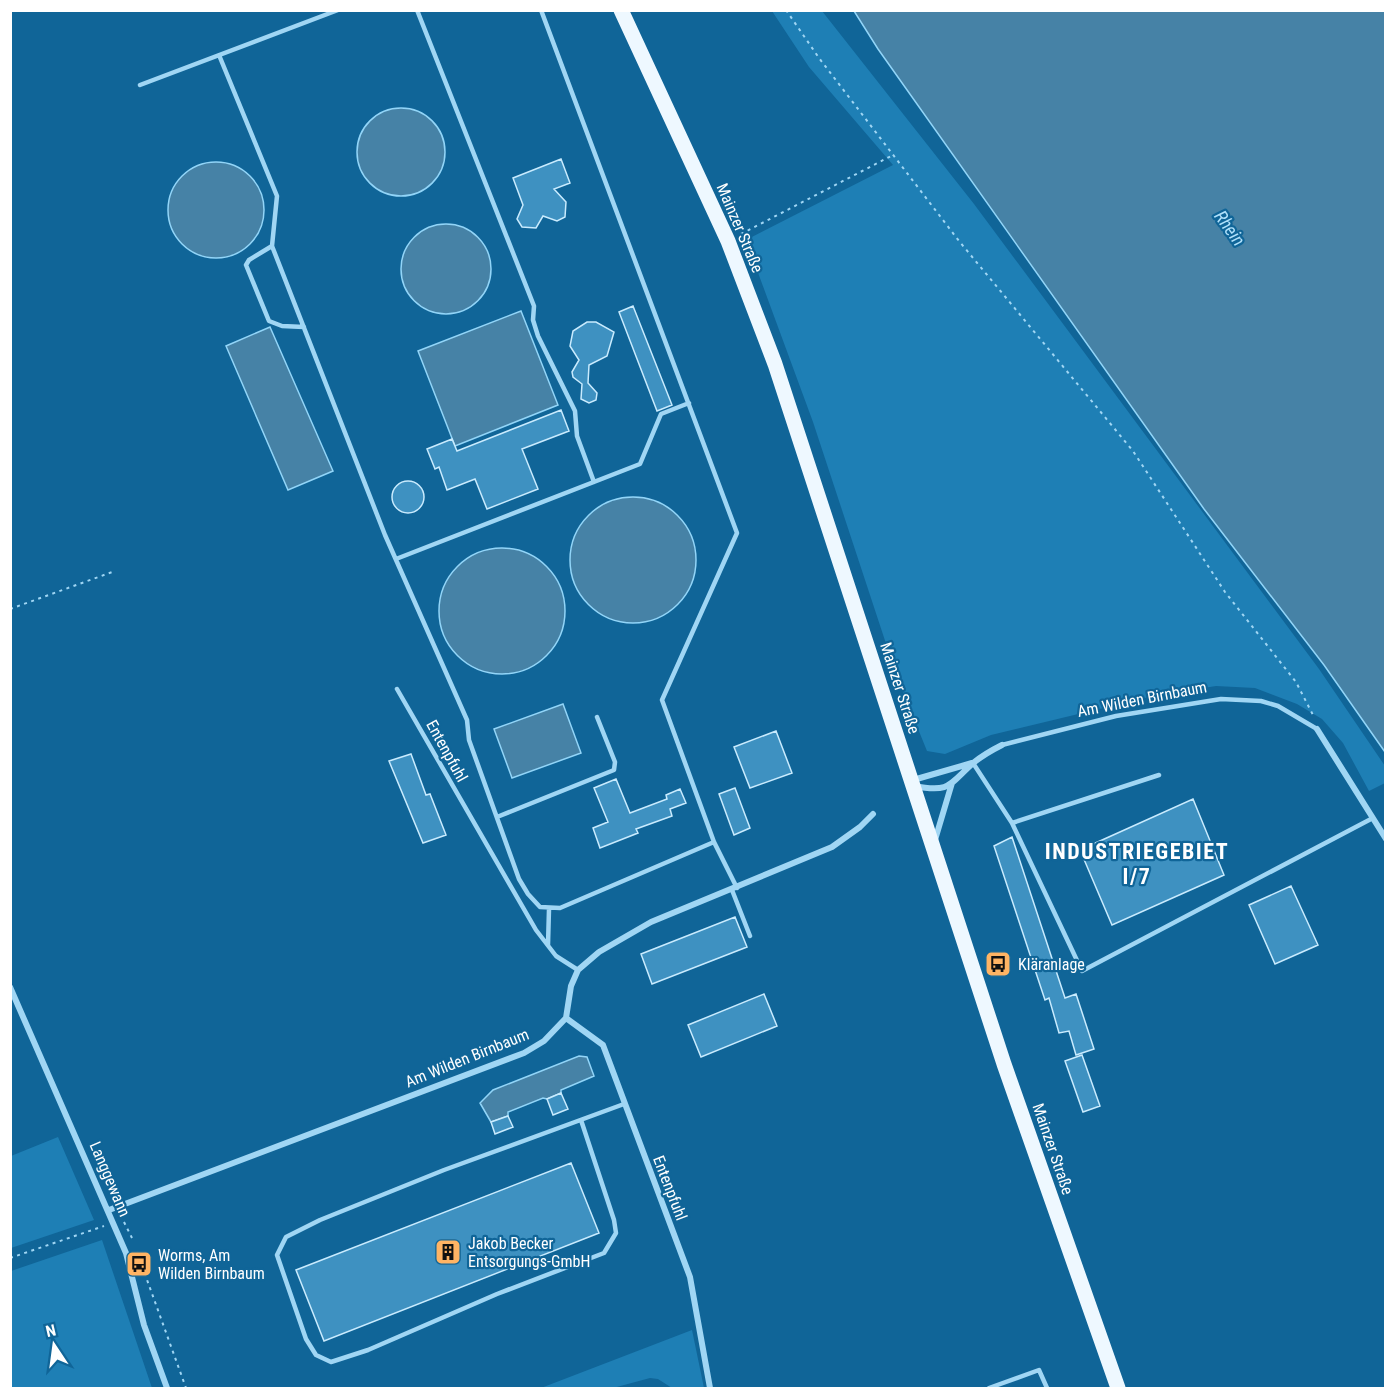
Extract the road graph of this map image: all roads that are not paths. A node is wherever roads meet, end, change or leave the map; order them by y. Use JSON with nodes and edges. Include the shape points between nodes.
{"nodes":[{"id":1,"x":338,"y":10,"type":"edge"},
{"id":2,"x":417,"y":10,"type":"edge"},
{"id":3,"x":541,"y":10,"type":"edge"},
{"id":4,"x":621,"y":10,"type":"edge"},
{"id":5,"x":219,"y":55,"type":"junction"},
{"id":6,"x":140,"y":85,"type":"dead end"},
{"id":7,"x":272,"y":246,"type":"junction"},
{"id":8,"x":304,"y":327,"type":"junction"},
{"id":9,"x":688,"y":403,"type":"junction"},
{"id":10,"x":594,"y":482,"type":"junction"},
{"id":11,"x":396,"y":560,"type":"junction"},
{"id":12,"x":397,"y":689,"type":"dead end"},
{"id":13,"x":597,"y":717,"type":"dead end"},
{"id":14,"x":1317,"y":729,"type":"joint"},
{"id":15,"x":1002,"y":745,"type":"joint"},
{"id":16,"x":973,"y":763,"type":"junction"},
{"id":17,"x":1160,"y":775,"type":"dead end"},
{"id":18,"x":913,"y":783,"type":"junction"},
{"id":19,"x":952,"y":783,"type":"junction"},
{"id":20,"x":873,"y":814,"type":"dead end"},
{"id":21,"x":497,"y":817,"type":"junction"},
{"id":22,"x":1371,"y":819,"type":"junction"},
{"id":23,"x":1012,"y":823,"type":"junction"},
{"id":24,"x":1386,"y":840,"type":"edge"},
{"id":25,"x":714,"y":842,"type":"junction"},
{"id":26,"x":933,"y":847,"type":"junction"},
{"id":27,"x":734,"y":889,"type":"junction"},
{"id":28,"x":549,"y":909,"type":"junction"},
{"id":29,"x":750,"y":936,"type":"dead end"},
{"id":30,"x":548,"y":945,"type":"junction"},
{"id":31,"x":578,"y":970,"type":"junction"},
{"id":32,"x":10,"y":987,"type":"edge"},
{"id":33,"x":566,"y":1018,"type":"junction"},
{"id":34,"x":624,"y":1104,"type":"junction"},
{"id":35,"x":581,"y":1120,"type":"junction"},
{"id":36,"x":109,"y":1210,"type":"junction"},
{"id":37,"x":167,"y":1389,"type":"edge"},
{"id":38,"x":710,"y":1389,"type":"edge"},
{"id":39,"x":989,"y":1389,"type":"edge"},
{"id":40,"x":1047,"y":1389,"type":"edge"},
{"id":41,"x":1118,"y":1389,"type":"edge"}],
"edges":[{"from":1,"to":5,"type":"lane"},
{"from":2,"to":10,"type":"lane","via":[[534,306],[538,336],[575,411],[577,436]]},
{"from":3,"to":9,"type":"lane"},
{"from":4,"to":18,"type":"main road","name":"Mainzer Straße","via":[[728,241],[797,427]]},
{"from":5,"to":6,"type":"lane"},
{"from":5,"to":7,"type":"lane","via":[[277,196]]},
{"from":7,"to":8,"type":"lane"},
{"from":7,"to":8,"type":"lane","via":[[246,265],[269,321]]},
{"from":8,"to":11,"type":"lane"},
{"from":9,"to":10,"type":"lane","via":[[661,414],[640,464]]},
{"from":9,"to":25,"type":"lane","via":[[737,533],[662,700]]},
{"from":10,"to":11,"type":"lane"},
{"from":11,"to":21,"type":"lane","via":[[467,720],[468,740]]},
{"from":12,"to":30,"type":"lane","name":"Entenpfuhl","via":[[453,790]]},
{"from":13,"to":21,"type":"lane","via":[[615,762],[614,770]]},
{"from":14,"to":15,"type":"lane","name":"Am Wilden Birnbaum","via":[[1278,706],[1221,699],[1116,716]]},
{"from":14,"to":22,"type":"street"},
{"from":15,"to":16,"type":"street","name":"Am Wilden Birnbaum"},
{"from":16,"to":18,"type":"street","name":"Am Wilden Birnbaum"},
{"from":16,"to":19,"type":"street","name":"Am Wilden Birnbaum"},
{"from":16,"to":23,"type":"lane"},
{"from":17,"to":23,"type":"lane"},
{"from":18,"to":19,"type":"street","via":[[937,789]]},
{"from":18,"to":26,"type":"main road","name":"Mainzer Straße"},
{"from":19,"to":26,"type":"street","name":"Am Wilden Birnbaum"},
{"from":20,"to":27,"type":"street","via":[[832,847]]},
{"from":21,"to":28,"type":"lane","via":[[528,894],[534,903]]},
{"from":22,"to":23,"type":"lane","via":[[1082,972]]},
{"from":22,"to":24,"type":"street"},
{"from":25,"to":27,"type":"lane"},
{"from":25,"to":28,"type":"lane","via":[[591,896]]},
{"from":26,"to":41,"type":"main road","name":"Mainzer Straße"},
{"from":27,"to":29,"type":"lane"},
{"from":27,"to":31,"type":"street","via":[[651,922],[598,952]]},
{"from":28,"to":30,"type":"lane"},
{"from":30,"to":31,"type":"lane","name":"Entenpfuhl","via":[[556,956]]},
{"from":31,"to":33,"type":"street"},
{"from":32,"to":36,"type":"street","name":"Langgewann"},
{"from":33,"to":34,"type":"street","name":"Entenpfuhl","via":[[603,1045]]},
{"from":33,"to":36,"type":"street","name":"Am Wilden Birnbaum","via":[[544,1041],[524,1053]]},
{"from":34,"to":35,"type":"lane"},
{"from":34,"to":38,"type":"street","name":"Entenpfuhl","via":[[690,1277]]},
{"from":35,"to":35,"type":"lane","via":[[433,1174],[286,1237],[277,1255],[306,1339],[316,1355],[331,1362],[368,1350],[604,1253],[615,1233],[614,1220]]},
{"from":36,"to":37,"type":"street","name":"Langgewann"},
{"from":39,"to":40,"type":"lane","via":[[1039,1370]]}]}
